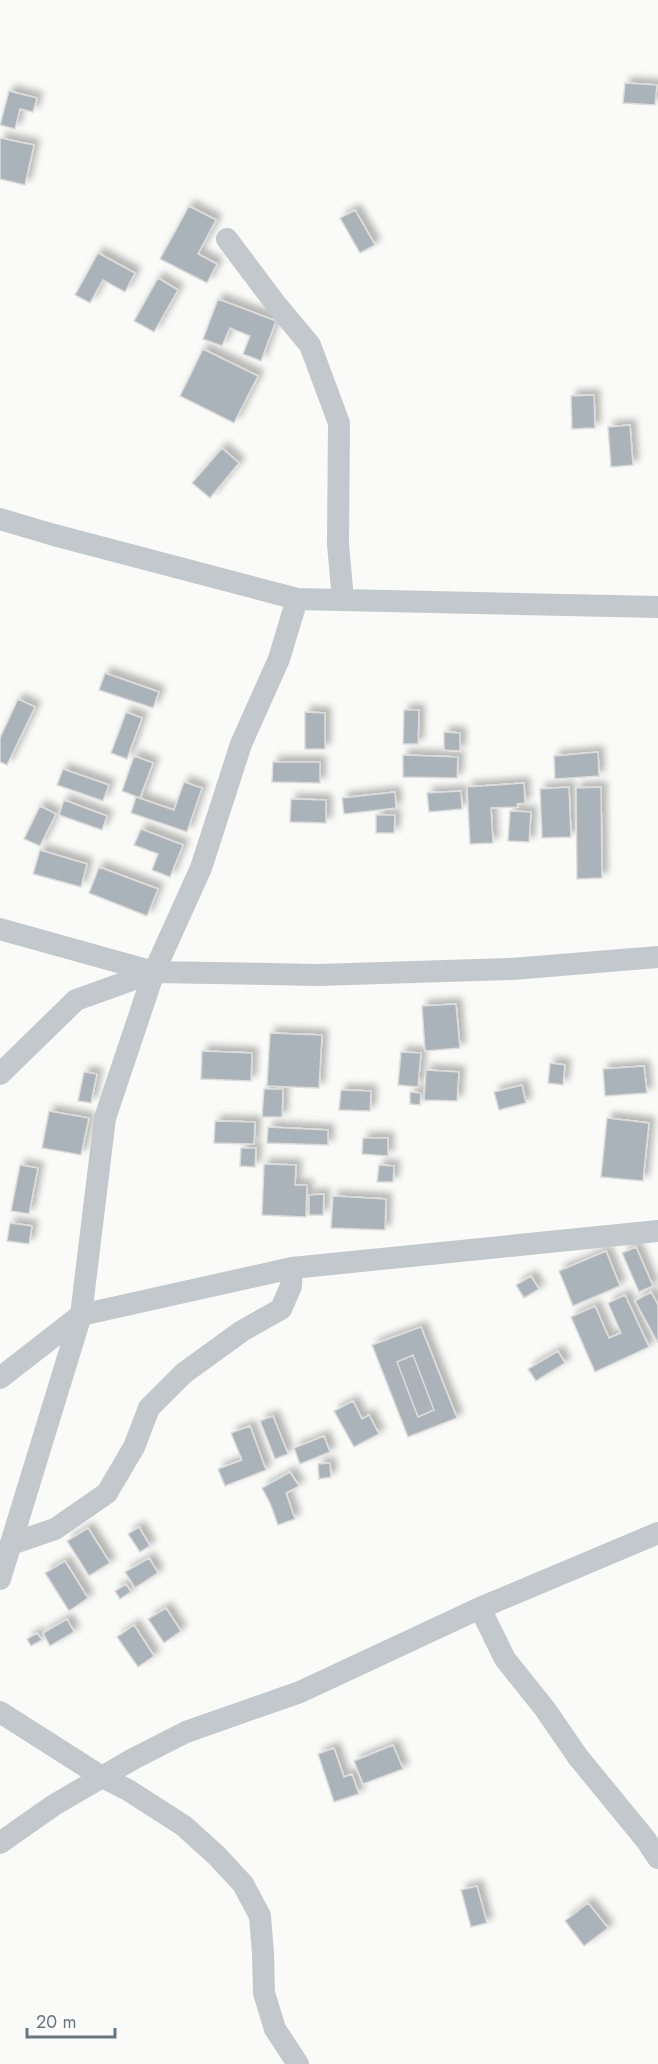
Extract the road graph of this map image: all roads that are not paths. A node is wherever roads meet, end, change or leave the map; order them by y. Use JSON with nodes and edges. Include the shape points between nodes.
{"nodes":[{"id":1,"x":227,"y":239,"type":"dead end"},
{"id":2,"x":0,"y":519,"type":"edge"},
{"id":3,"x":297,"y":599,"type":"junction"},
{"id":4,"x":342,"y":600,"type":"junction"},
{"id":5,"x":658,"y":607,"type":"edge"},
{"id":6,"x":0,"y":929,"type":"edge"},
{"id":7,"x":658,"y":957,"type":"edge"},
{"id":8,"x":154,"y":972,"type":"junction"},
{"id":9,"x":0,"y":1074,"type":"edge"},
{"id":10,"x":658,"y":1231,"type":"edge"},
{"id":11,"x":292,"y":1268,"type":"junction"},
{"id":12,"x":81,"y":1315,"type":"junction"},
{"id":13,"x":0,"y":1378,"type":"edge"},
{"id":14,"x":658,"y":1533,"type":"edge"},
{"id":15,"x":11,"y":1544,"type":"junction"},
{"id":16,"x":0,"y":1579,"type":"edge"},
{"id":17,"x":480,"y":1608,"type":"junction"},
{"id":18,"x":0,"y":1712,"type":"edge"},
{"id":19,"x":102,"y":1777,"type":"junction"},
{"id":20,"x":0,"y":1843,"type":"edge"},
{"id":21,"x":658,"y":1858,"type":"edge"},
{"id":22,"x":298,"y":2064,"type":"edge"}],
"edges":[{"from":1,"to":4,"type":"street","via":[[310,345],[339,423],[338,544]]},
{"from":2,"to":3,"type":"street"},
{"from":3,"to":4,"type":"street"},
{"from":3,"to":8,"type":"street","via":[[279,659],[241,744],[201,868]]},
{"from":4,"to":5,"type":"street"},
{"from":6,"to":8,"type":"street"},
{"from":7,"to":8,"type":"street","via":[[512,969],[330,975]]},
{"from":8,"to":9,"type":"street","via":[[76,1000]]},
{"from":8,"to":12,"type":"street","via":[[105,1118]]},
{"from":10,"to":11,"type":"street"},
{"from":11,"to":12,"type":"street"},
{"from":11,"to":15,"type":"street","via":[[291,1286],[281,1309],[242,1331],[184,1373],[149,1408],[134,1447],[107,1493],[55,1529]]},
{"from":12,"to":13,"type":"street"},
{"from":12,"to":15,"type":"street"},
{"from":14,"to":17,"type":"street"},
{"from":15,"to":16,"type":"street"},
{"from":17,"to":19,"type":"street","via":[[300,1692],[186,1732]]},
{"from":17,"to":21,"type":"street","via":[[505,1659]]},
{"from":18,"to":19,"type":"street"},
{"from":19,"to":20,"type":"street"},
{"from":19,"to":22,"type":"street","via":[[184,1826],[243,1884],[260,1916],[264,1993],[275,2029]]}]}
